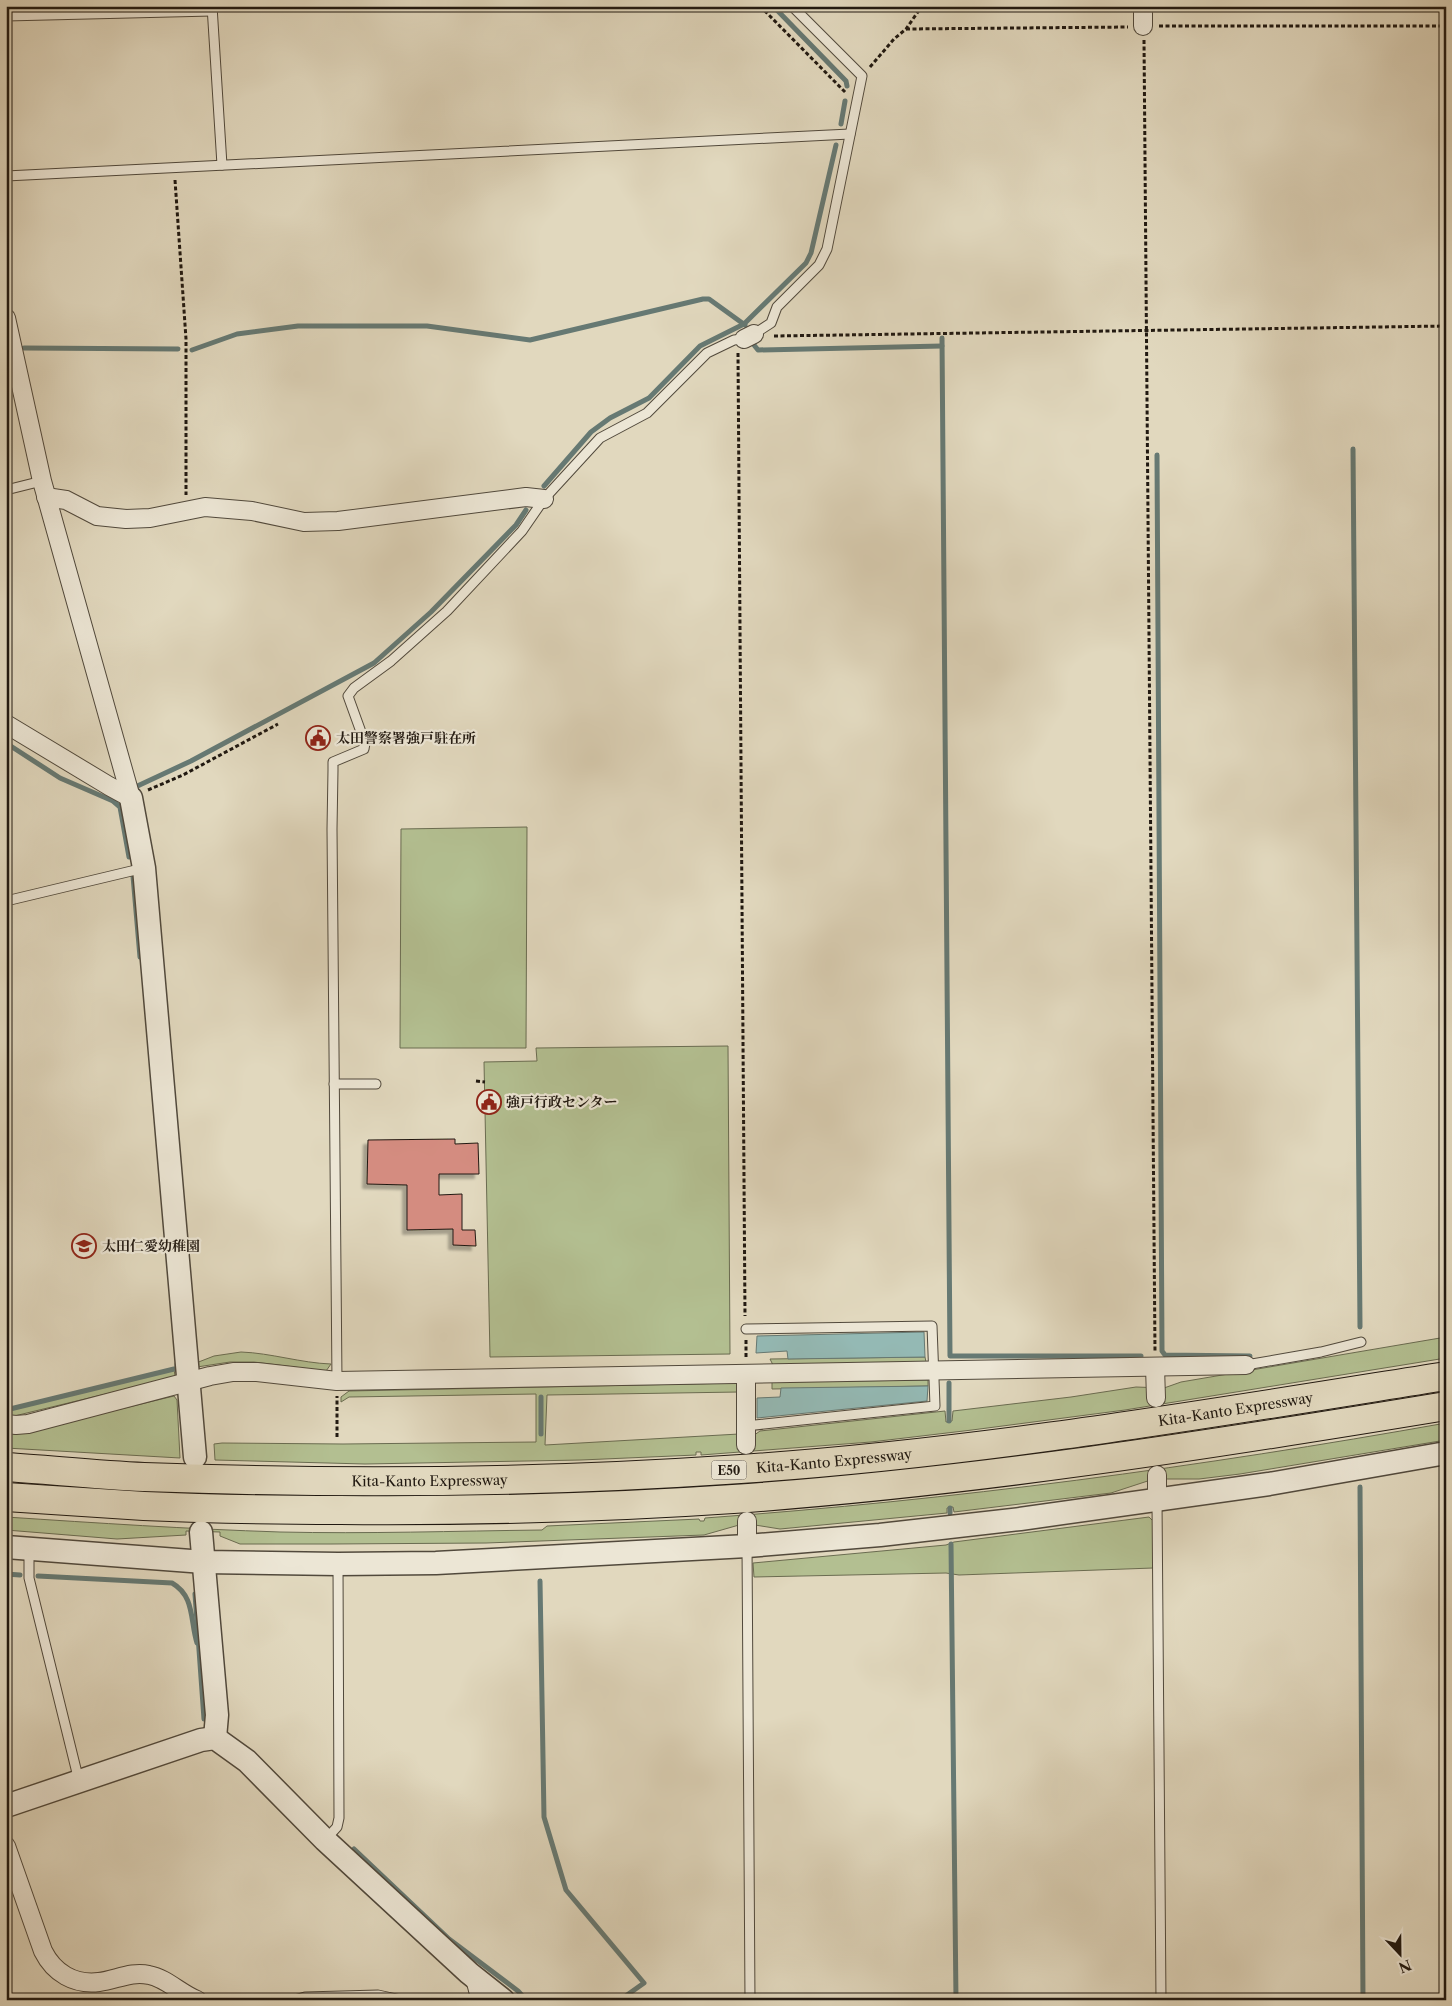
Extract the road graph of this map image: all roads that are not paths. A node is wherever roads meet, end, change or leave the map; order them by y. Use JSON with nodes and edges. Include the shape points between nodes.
{"nodes":[{"id":1,"x":792,"y":6,"type":"edge"},
{"id":2,"x":1144,"y":6,"type":"edge"},
{"id":3,"x":212,"y":9,"type":"edge"},
{"id":4,"x":6,"y":16,"type":"edge"},
{"id":5,"x":1144,"y":26,"type":"road end"},
{"id":6,"x":850,"y":134,"type":"junction"},
{"id":7,"x":222,"y":165,"type":"junction"},
{"id":8,"x":6,"y":176,"type":"edge"},
{"id":9,"x":6,"y":318,"type":"edge"},
{"id":10,"x":44,"y":489,"type":"junction"},
{"id":11,"x":6,"y":490,"type":"edge"},
{"id":12,"x":544,"y":499,"type":"junction"},
{"id":13,"x":6,"y":724,"type":"edge"},
{"id":14,"x":131,"y":798,"type":"junction"},
{"id":15,"x":144,"y":868,"type":"junction"},
{"id":16,"x":6,"y":901,"type":"edge"},
{"id":17,"x":334,"y":1084,"type":"junction"},
{"id":18,"x":376,"y":1084,"type":"dead end"},
{"id":19,"x":746,"y":1329,"type":"road end"},
{"id":20,"x":1361,"y":1342,"type":"dead end"},
{"id":21,"x":1246,"y":1365,"type":"joint"},
{"id":22,"x":1155,"y":1367,"type":"junction"},
{"id":23,"x":933,"y":1371,"type":"junction"},
{"id":24,"x":746,"y":1374,"type":"junction"},
{"id":25,"x":1446,"y":1376,"type":"edge"},
{"id":26,"x":189,"y":1382,"type":"junction"},
{"id":27,"x":338,"y":1382,"type":"junction"},
{"id":28,"x":1156,"y":1398,"type":"dead end"},
{"id":29,"x":1446,"y":1406,"type":"edge"},
{"id":30,"x":6,"y":1424,"type":"edge"},
{"id":31,"x":746,"y":1426,"type":"junction"},
{"id":32,"x":746,"y":1445,"type":"dead end"},
{"id":33,"x":1446,"y":1453,"type":"edge"},
{"id":34,"x":194,"y":1457,"type":"dead end"},
{"id":35,"x":6,"y":1467,"type":"edge"},
{"id":36,"x":1157,"y":1475,"type":"dead end"},
{"id":37,"x":6,"y":1497,"type":"edge"},
{"id":38,"x":1157,"y":1501,"type":"junction"},
{"id":39,"x":748,"y":1521,"type":"dead end"},
{"id":40,"x":201,"y":1532,"type":"dead end"},
{"id":41,"x":747,"y":1546,"type":"junction"},
{"id":42,"x":6,"y":1547,"type":"edge"},
{"id":43,"x":29,"y":1550,"type":"junction"},
{"id":44,"x":204,"y":1562,"type":"junction"},
{"id":45,"x":338,"y":1564,"type":"junction"},
{"id":46,"x":215,"y":1738,"type":"junction"},
{"id":47,"x":79,"y":1782,"type":"junction"},
{"id":48,"x":6,"y":1806,"type":"edge"},
{"id":49,"x":326,"y":1840,"type":"junction"},
{"id":50,"x":6,"y":1846,"type":"edge"},
{"id":51,"x":469,"y":1973,"type":"junction"},
{"id":52,"x":352,"y":1998,"type":"edge"},
{"id":53,"x":197,"y":2000,"type":"edge"},
{"id":54,"x":295,"y":2000,"type":"edge"},
{"id":55,"x":401,"y":2000,"type":"edge"},
{"id":56,"x":476,"y":2000,"type":"edge"},
{"id":57,"x":503,"y":2000,"type":"edge"},
{"id":58,"x":750,"y":2000,"type":"edge"},
{"id":59,"x":1161,"y":2000,"type":"edge"}],
"edges":[{"from":1,"to":6,"type":"lane","via":[[862,76]]},
{"from":2,"to":5,"type":"street"},
{"from":3,"to":4,"type":"lane"},
{"from":3,"to":7,"type":"lane"},
{"from":6,"to":7,"type":"lane"},
{"from":6,"to":12,"type":"lane","via":[[827,249],[819,265],[777,307],[771,323],[707,353],[647,413],[600,438]]},
{"from":7,"to":8,"type":"lane"},
{"from":9,"to":10,"type":"street"},
{"from":10,"to":11,"type":"lane"},
{"from":10,"to":12,"type":"street","via":[[96,516],[126,519],[150,518],[205,507],[252,511],[304,522],[338,521],[526,497]]},
{"from":10,"to":14,"type":"street"},
{"from":12,"to":17,"type":"lane","via":[[522,531],[447,611],[348,696],[365,743],[359,752],[333,762]]},
{"from":13,"to":14,"type":"street"},
{"from":14,"to":15,"type":"street"},
{"from":15,"to":16,"type":"lane"},
{"from":15,"to":26,"type":"street"},
{"from":17,"to":18,"type":"lane"},
{"from":17,"to":27,"type":"lane"},
{"from":19,"to":23,"type":"lane","via":[[932,1326]]},
{"from":20,"to":21,"type":"lane"},
{"from":21,"to":22,"type":"street"},
{"from":22,"to":23,"type":"street"},
{"from":22,"to":28,"type":"street"},
{"from":23,"to":24,"type":"street"},
{"from":23,"to":31,"type":"lane","via":[[935,1406]]},
{"from":24,"to":27,"type":"street"},
{"from":24,"to":31,"type":"street"},
{"from":25,"to":35,"type":"highway","name":"Kita-Kanto Expressway","number":"E50","via":[[1092,1432],[910,1454],[728,1470],[581,1478],[276,1480]]},
{"from":26,"to":27,"type":"street","via":[[234,1372]]},
{"from":26,"to":30,"type":"street","via":[[28,1424]]},
{"from":26,"to":34,"type":"street"},
{"from":29,"to":37,"type":"highway","name":"Kita-Kanto Expressway","number":"E50","via":[[1099,1460],[903,1484],[732,1499],[432,1511],[146,1506]]},
{"from":31,"to":32,"type":"street"},
{"from":33,"to":38,"type":"street"},
{"from":36,"to":38,"type":"street"},
{"from":38,"to":41,"type":"street","via":[[889,1534]]},
{"from":38,"to":59,"type":"lane"},
{"from":39,"to":41,"type":"street"},
{"from":40,"to":44,"type":"street"},
{"from":41,"to":45,"type":"street","via":[[499,1560]]},
{"from":41,"to":58,"type":"lane"},
{"from":42,"to":43,"type":"street"},
{"from":43,"to":44,"type":"street"},
{"from":43,"to":47,"type":"lane","via":[[29,1578]]},
{"from":44,"to":45,"type":"street"},
{"from":44,"to":46,"type":"street","via":[[217,1715]]},
{"from":45,"to":49,"type":"lane","via":[[339,1818]]},
{"from":46,"to":47,"type":"street"},
{"from":46,"to":49,"type":"street","via":[[247,1761]]},
{"from":47,"to":48,"type":"street"},
{"from":49,"to":51,"type":"street"},
{"from":50,"to":53,"type":"street","via":[[43,1951],[57,1971],[73,1979],[90,1982],[132,1974],[151,1975]]},
{"from":51,"to":56,"type":"lane"},
{"from":51,"to":57,"type":"street"},
{"from":52,"to":54,"type":"lane","via":[[305,1997]]},
{"from":52,"to":55,"type":"lane","via":[[378,1995]]}]}
